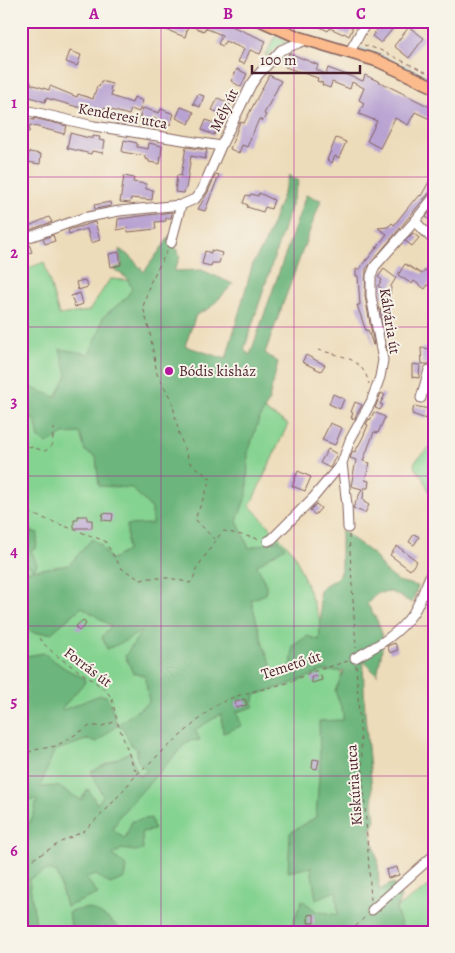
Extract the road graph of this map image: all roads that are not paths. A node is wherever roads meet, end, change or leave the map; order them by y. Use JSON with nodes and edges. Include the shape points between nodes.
{"nodes":[{"id":1,"x":262,"y":21,"type":"edge"},
{"id":2,"x":367,"y":21,"type":"edge"},
{"id":3,"x":306,"y":40,"type":"junction"},
{"id":4,"x":350,"y":53,"type":"junction"},
{"id":5,"x":434,"y":87,"type":"edge"},
{"id":6,"x":21,"y":109,"type":"edge"},
{"id":7,"x":221,"y":146,"type":"junction"},
{"id":8,"x":434,"y":197,"type":"edge"},
{"id":9,"x":181,"y":205,"type":"junction"},
{"id":10,"x":415,"y":221,"type":"junction"},
{"id":11,"x":21,"y":240,"type":"edge"},
{"id":12,"x":434,"y":241,"type":"edge"},
{"id":13,"x":171,"y":243,"type":"road end"},
{"id":14,"x":429,"y":370,"type":"dead end"},
{"id":15,"x":430,"y":382,"type":"edge"},
{"id":16,"x":422,"y":398,"type":"dead end"},
{"id":17,"x":342,"y":463,"type":"junction"},
{"id":18,"x":348,"y":528,"type":"road end"},
{"id":19,"x":270,"y":540,"type":"road end"},
{"id":20,"x":434,"y":568,"type":"edge"},
{"id":21,"x":355,"y":658,"type":"road end"},
{"id":22,"x":434,"y":855,"type":"edge"},
{"id":23,"x":372,"y":910,"type":"road end"}],
"edges":[{"from":1,"to":3,"type":"main road"},
{"from":2,"to":4,"type":"street"},
{"from":3,"to":4,"type":"main road"},
{"from":3,"to":7,"type":"street","name":"Mély út","via":[[281,50],[258,74]]},
{"from":4,"to":5,"type":"main road","via":[[378,61]]},
{"from":6,"to":7,"type":"street","name":"Kenderesi utca","via":[[94,126]]},
{"from":7,"to":9,"type":"street","name":"Mély út","via":[[202,190],[195,199]]},
{"from":8,"to":10,"type":"street","name":"Kálvária út"},
{"from":9,"to":11,"type":"street","name":"Mély út","via":[[83,218]]},
{"from":9,"to":13,"type":"street"},
{"from":10,"to":12,"type":"street"},
{"from":10,"to":17,"type":"street","name":"Kálvária út","via":[[379,261],[371,276],[371,296],[383,360],[376,390]]},
{"from":14,"to":15,"type":"street"},
{"from":15,"to":16,"type":"street"},
{"from":17,"to":18,"type":"street","name":"Kálvária út"},
{"from":17,"to":19,"type":"street","name":"Kálvária út","via":[[313,498]]},
{"from":20,"to":21,"type":"street","via":[[413,612],[398,631]]},
{"from":22,"to":23,"type":"street"}]}
